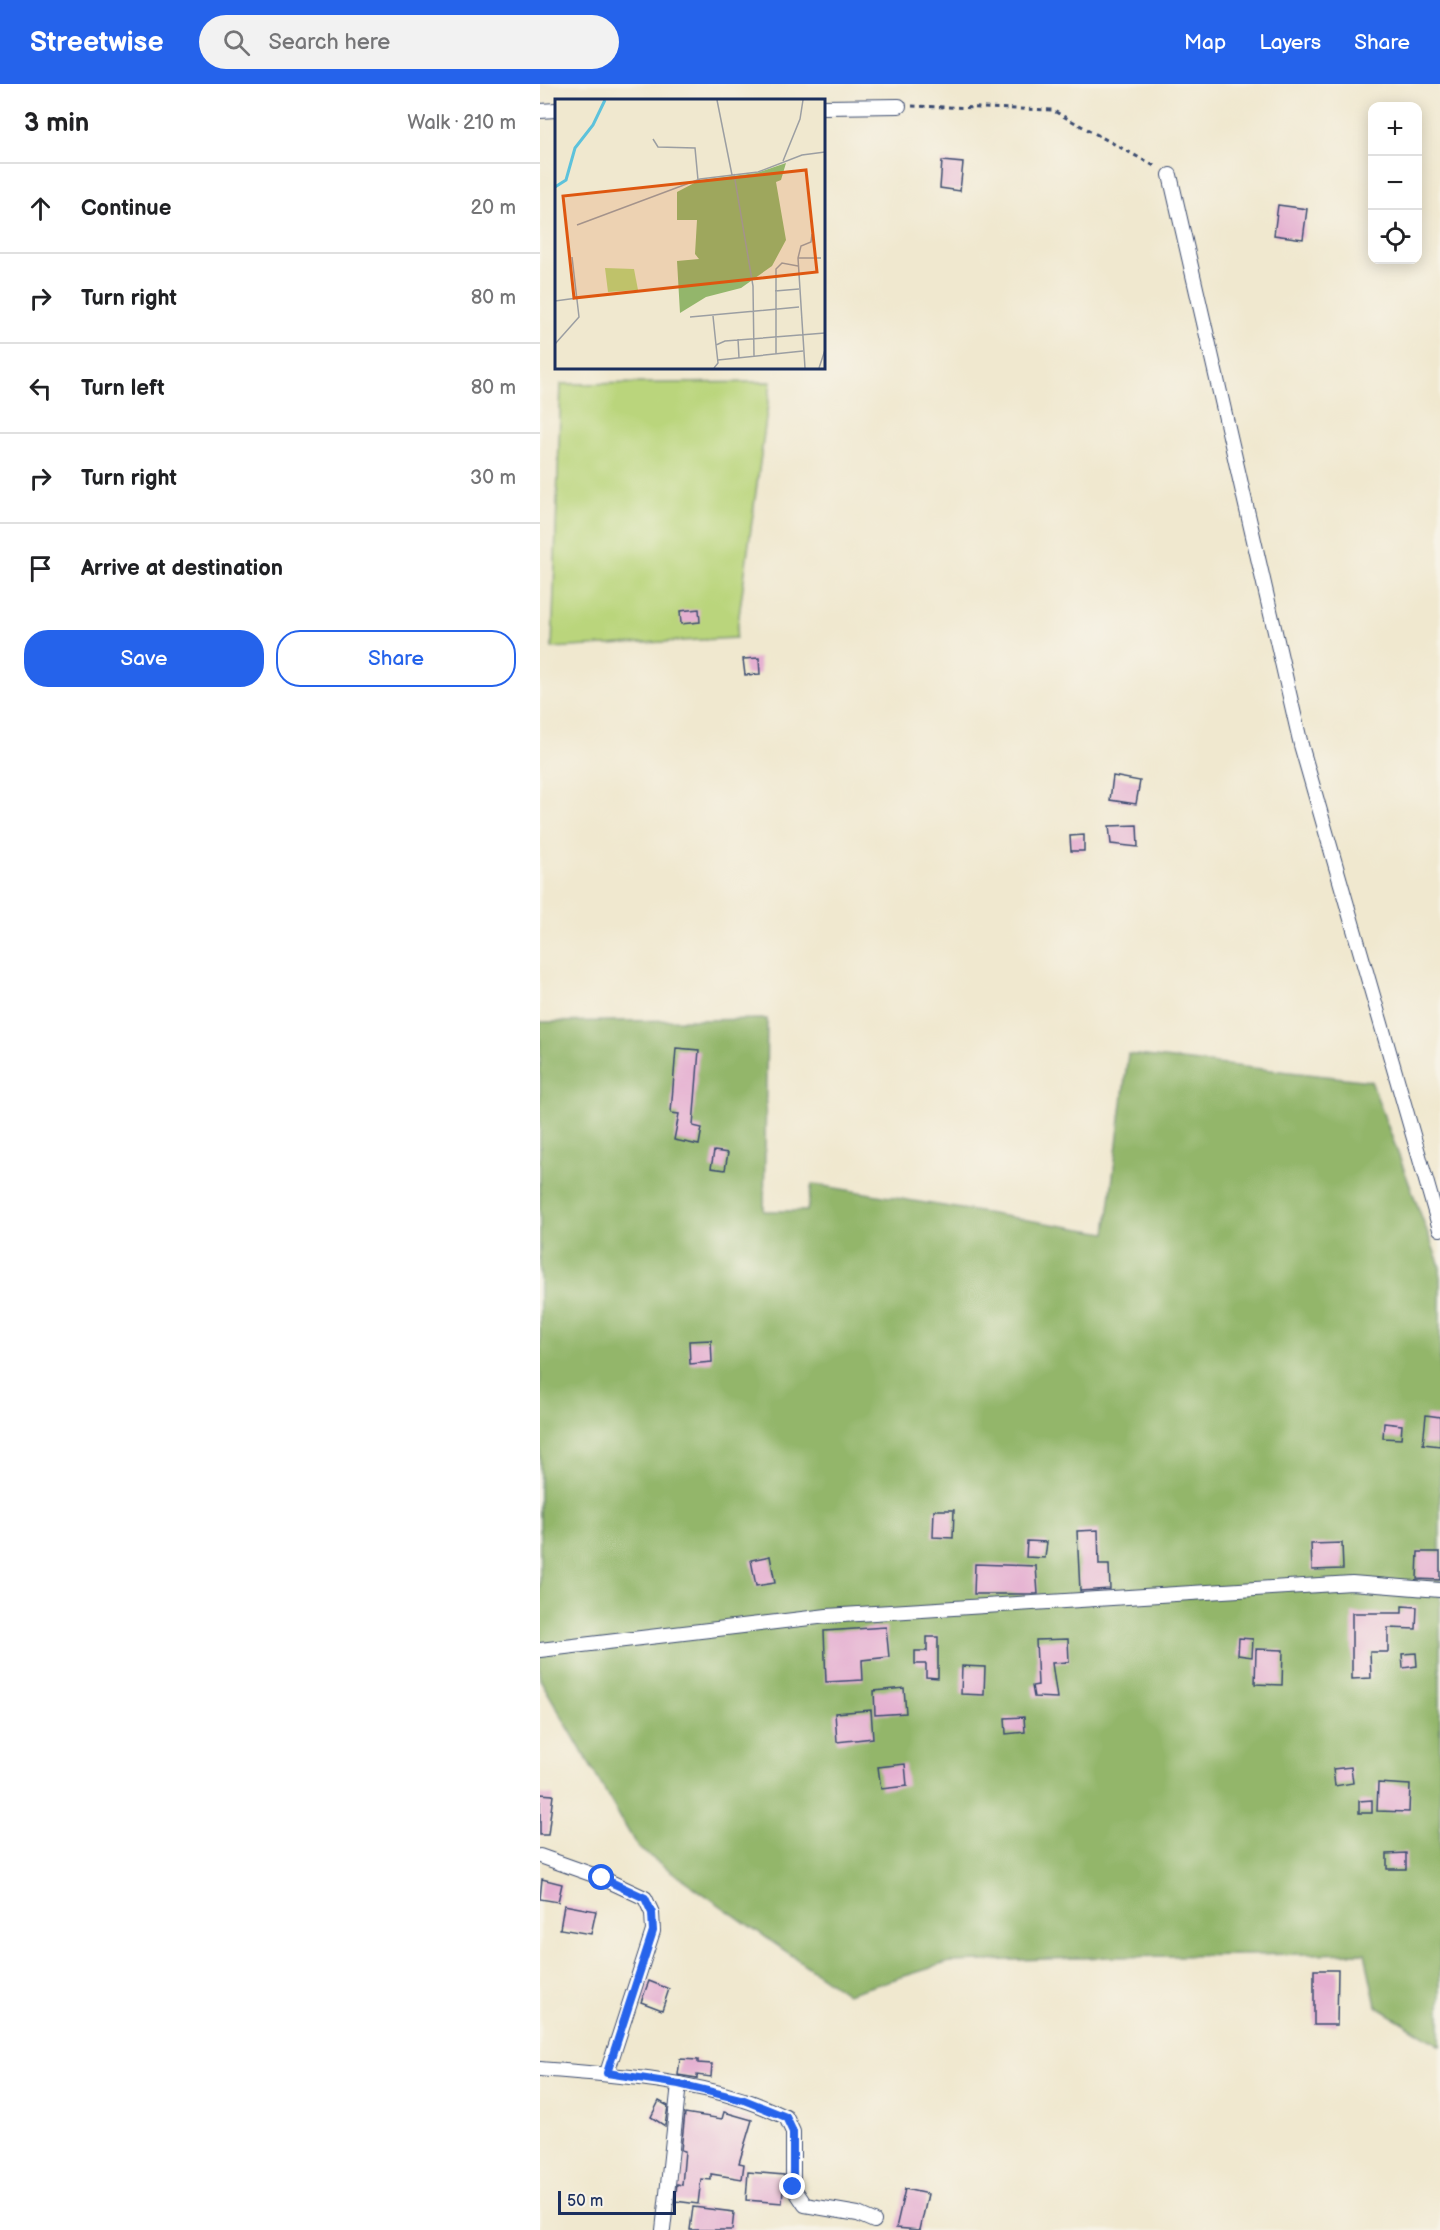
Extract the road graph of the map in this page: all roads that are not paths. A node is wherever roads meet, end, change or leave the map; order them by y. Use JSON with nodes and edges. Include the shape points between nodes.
{"nodes":[{"id":1,"x":899,"y":106,"type":"road end"},
{"id":2,"x":825,"y":107,"type":"edge"},
{"id":3,"x":555,"y":110,"type":"edge"},
{"id":4,"x":540,"y":111,"type":"edge"},
{"id":5,"x":1170,"y":175,"type":"road end"},
{"id":6,"x":1440,"y":1229,"type":"edge"},
{"id":7,"x":1440,"y":1590,"type":"edge"},
{"id":8,"x":540,"y":1650,"type":"edge"},
{"id":9,"x":540,"y":1856,"type":"edge"},
{"id":10,"x":540,"y":2069,"type":"edge"},
{"id":11,"x":607,"y":2073,"type":"junction"},
{"id":12,"x":679,"y":2084,"type":"junction"},
{"id":13,"x":874,"y":2222,"type":"dead end"},
{"id":14,"x":663,"y":2230,"type":"edge"}],
"edges":[{"from":1,"to":2,"type":"street"},
{"from":3,"to":4,"type":"street"},
{"from":5,"to":6,"type":"street","via":[[1301,745]]},
{"from":7,"to":8,"type":"street","via":[[1352,1583],[827,1616]]},
{"from":9,"to":11,"type":"street","via":[[645,1898],[652,1913],[653,1931]]},
{"from":10,"to":11,"type":"street"},
{"from":11,"to":12,"type":"street"},
{"from":12,"to":13,"type":"street","via":[[744,2100],[786,2117],[793,2132],[793,2187],[805,2205],[858,2214]]},
{"from":12,"to":14,"type":"street"}]}
